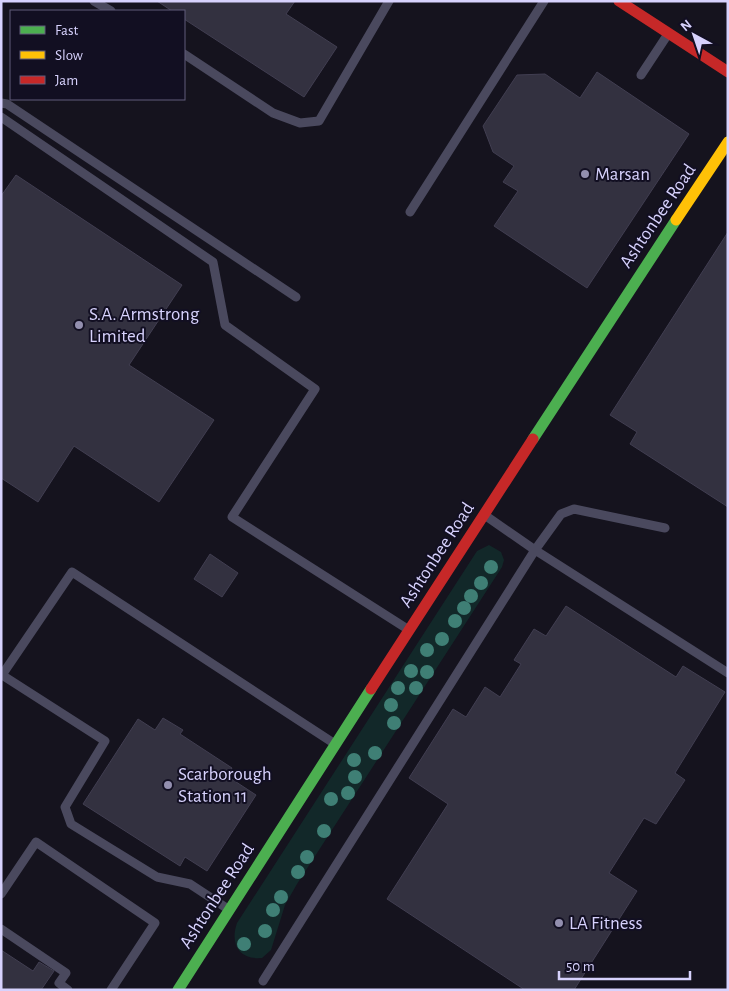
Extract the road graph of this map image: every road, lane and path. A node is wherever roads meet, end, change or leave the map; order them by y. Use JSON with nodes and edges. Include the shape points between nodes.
{"nodes":[{"id":1,"x":94,"y":1,"type":"edge"},
{"id":2,"x":389,"y":1,"type":"edge"},
{"id":3,"x":544,"y":1,"type":"edge"},
{"id":4,"x":619,"y":1,"type":"edge"},
{"id":5,"x":109,"y":10,"type":"edge"},
{"id":6,"x":669,"y":33,"type":"junction"},
{"id":7,"x":185,"y":55,"type":"edge"},
{"id":8,"x":728,"y":72,"type":"edge"},
{"id":9,"x":641,"y":75,"type":"dead end"},
{"id":10,"x":1,"y":103,"type":"edge"},
{"id":11,"x":1,"y":117,"type":"edge"},
{"id":12,"x":728,"y":142,"type":"edge"},
{"id":13,"x":410,"y":212,"type":"dead end"},
{"id":14,"x":296,"y":297,"type":"dead end"},
{"id":15,"x":484,"y":514,"type":"junction"},
{"id":16,"x":665,"y":528,"type":"dead end"},
{"id":17,"x":535,"y":550,"type":"junction"},
{"id":18,"x":409,"y":630,"type":"junction"},
{"id":19,"x":728,"y":673,"type":"edge"},
{"id":20,"x":335,"y":744,"type":"junction"},
{"id":21,"x":1,"y":894,"type":"edge"},
{"id":22,"x":229,"y":909,"type":"junction"},
{"id":23,"x":1,"y":929,"type":"edge"},
{"id":24,"x":263,"y":981,"type":"dead end"},
{"id":25,"x":57,"y":987,"type":"edge"},
{"id":26,"x":68,"y":990,"type":"edge"},
{"id":27,"x":111,"y":990,"type":"edge"},
{"id":28,"x":178,"y":990,"type":"edge"}],
"edges":[{"from":1,"to":5,"type":"lane"},
{"from":2,"to":7,"type":"lane","via":[[319,121],[300,123],[273,113]]},
{"from":3,"to":13,"type":"lane"},
{"from":4,"to":6,"type":"street"},
{"from":6,"to":8,"type":"street"},
{"from":6,"to":9,"type":"lane"},
{"from":10,"to":14,"type":"lane"},
{"from":11,"to":18,"type":"lane","via":[[213,262],[225,325],[316,389],[232,517]]},
{"from":12,"to":15,"type":"street","name":"Ashtonbee Road"},
{"from":15,"to":17,"type":"lane"},
{"from":15,"to":18,"type":"street","name":"Ashtonbee Road"},
{"from":16,"to":17,"type":"lane","via":[[574,509],[561,514]]},
{"from":17,"to":19,"type":"lane"},
{"from":17,"to":24,"type":"lane"},
{"from":18,"to":20,"type":"street","name":"Ashtonbee Road"},
{"from":20,"to":22,"type":"street","name":"Ashtonbee Road"},
{"from":20,"to":22,"type":"lane","via":[[72,572],[2,675],[105,741],[65,807],[71,824],[157,877],[190,884]]},
{"from":21,"to":27,"type":"lane","via":[[36,842],[156,923]]},
{"from":22,"to":28,"type":"street","name":"Ashtonbee Road"},
{"from":23,"to":25,"type":"lane","via":[[66,973]]},
{"from":25,"to":26,"type":"lane"}]}
